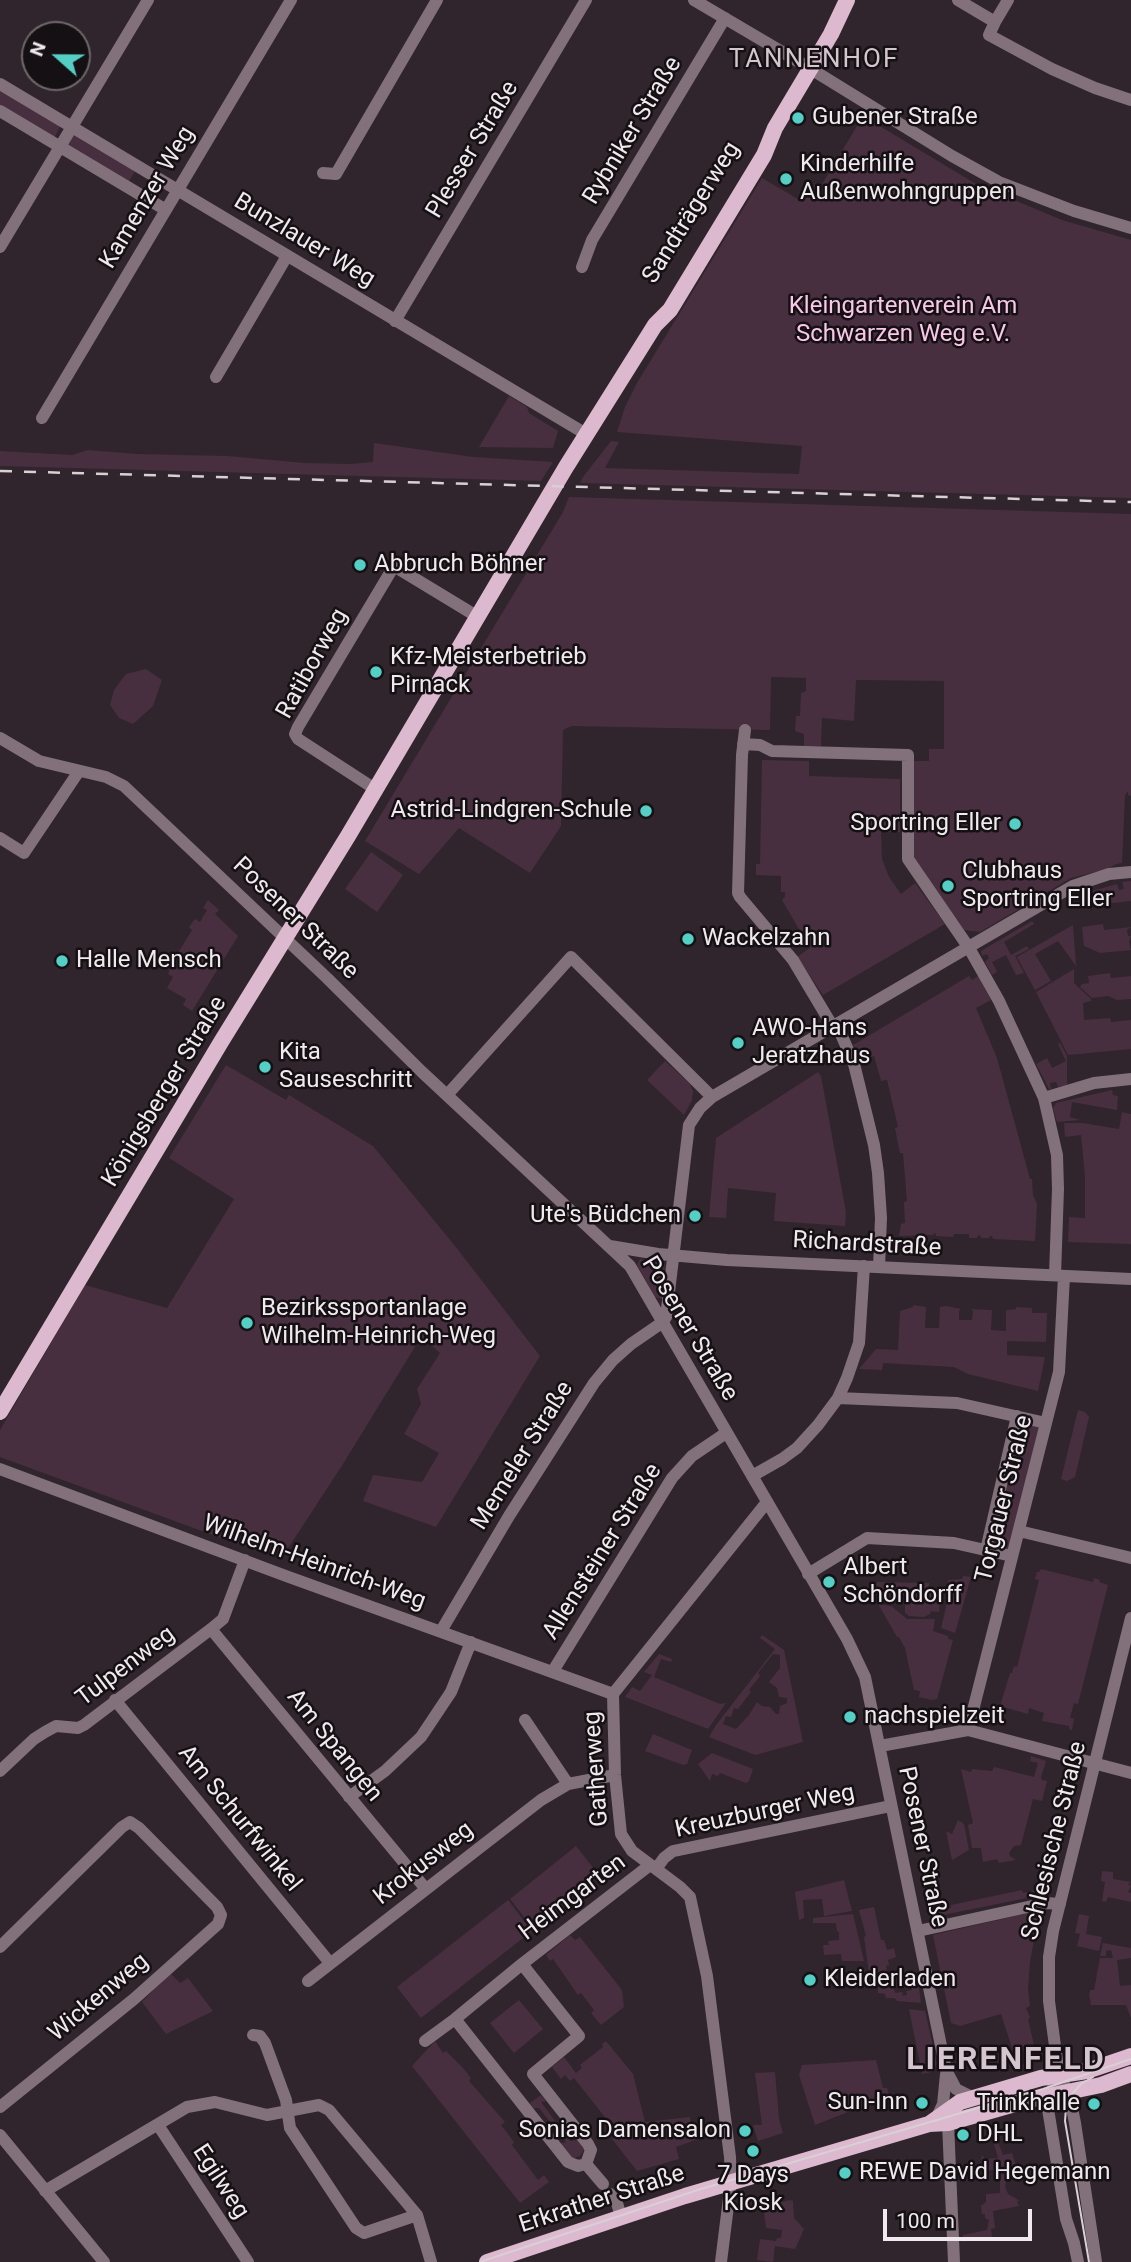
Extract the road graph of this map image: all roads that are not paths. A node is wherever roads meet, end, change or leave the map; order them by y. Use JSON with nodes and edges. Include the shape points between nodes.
{"nodes":[{"id":1,"x":148,"y":0,"type":"edge"},
{"id":2,"x":291,"y":0,"type":"edge"},
{"id":3,"x":437,"y":0,"type":"edge"},
{"id":4,"x":586,"y":0,"type":"edge"},
{"id":5,"x":694,"y":0,"type":"edge"},
{"id":6,"x":847,"y":0,"type":"edge"},
{"id":7,"x":858,"y":0,"type":"edge"},
{"id":8,"x":958,"y":0,"type":"edge"},
{"id":9,"x":1008,"y":0,"type":"edge"},
{"id":10,"x":725,"y":18,"type":"junction"},
{"id":11,"x":995,"y":22,"type":"junction"},
{"id":12,"x":831,"y":34,"type":"junction"},
{"id":13,"x":811,"y":69,"type":"junction"},
{"id":14,"x":0,"y":84,"type":"edge"},
{"id":15,"x":1131,"y":100,"type":"edge"},
{"id":16,"x":0,"y":111,"type":"edge"},
{"id":17,"x":72,"y":126,"type":"junction"},
{"id":18,"x":60,"y":147,"type":"junction"},
{"id":19,"x":323,"y":173,"type":"dead end"},
{"id":20,"x":178,"y":190,"type":"junction"},
{"id":21,"x":166,"y":210,"type":"junction"},
{"id":22,"x":1131,"y":228,"type":"edge"},
{"id":23,"x":0,"y":247,"type":"edge"},
{"id":24,"x":287,"y":256,"type":"junction"},
{"id":25,"x":582,"y":267,"type":"dead end"},
{"id":26,"x":395,"y":321,"type":"junction"},
{"id":27,"x":216,"y":376,"type":"dead end"},
{"id":28,"x":42,"y":418,"type":"dead end"},
{"id":29,"x":586,"y":434,"type":"junction"},
{"id":30,"x":564,"y":470,"type":"joint"},
{"id":31,"x":478,"y":617,"type":"junction"},
{"id":32,"x":745,"y":730,"type":"dead end"},
{"id":33,"x":0,"y":738,"type":"edge"},
{"id":34,"x":743,"y":744,"type":"junction"},
{"id":35,"x":79,"y":771,"type":"junction"},
{"id":36,"x":375,"y":789,"type":"junction"},
{"id":37,"x":0,"y":838,"type":"edge"},
{"id":38,"x":1131,"y":872,"type":"edge"},
{"id":39,"x":284,"y":939,"type":"junction"},
{"id":40,"x":969,"y":948,"type":"junction"},
{"id":41,"x":833,"y":1027,"type":"junction"},
{"id":42,"x":1131,"y":1079,"type":"edge"},
{"id":43,"x":447,"y":1095,"type":"junction"},
{"id":44,"x":712,"y":1097,"type":"junction"},
{"id":45,"x":1044,"y":1098,"type":"junction"},
{"id":46,"x":603,"y":1243,"type":"junction"},
{"id":47,"x":673,"y":1255,"type":"junction"},
{"id":48,"x":864,"y":1266,"type":"junction"},
{"id":49,"x":879,"y":1267,"type":"junction"},
{"id":50,"x":1059,"y":1275,"type":"junction"},
{"id":51,"x":1131,"y":1279,"type":"edge"},
{"id":52,"x":663,"y":1322,"type":"junction"},
{"id":53,"x":838,"y":1398,"type":"junction"},
{"id":54,"x":0,"y":1412,"type":"edge"},
{"id":55,"x":1017,"y":1416,"type":"junction"},
{"id":56,"x":1046,"y":1423,"type":"junction"},
{"id":57,"x":726,"y":1433,"type":"junction"},
{"id":58,"x":0,"y":1469,"type":"edge"},
{"id":59,"x":752,"y":1476,"type":"junction"},
{"id":60,"x":767,"y":1502,"type":"junction"},
{"id":61,"x":1018,"y":1531,"type":"junction"},
{"id":62,"x":986,"y":1550,"type":"junction"},
{"id":63,"x":1012,"y":1556,"type":"junction"},
{"id":64,"x":1131,"y":1558,"type":"edge"},
{"id":65,"x":245,"y":1560,"type":"junction"},
{"id":66,"x":808,"y":1574,"type":"junction"},
{"id":67,"x":1131,"y":1618,"type":"edge"},
{"id":68,"x":211,"y":1629,"type":"junction"},
{"id":69,"x":441,"y":1631,"type":"junction"},
{"id":70,"x":471,"y":1642,"type":"junction"},
{"id":71,"x":553,"y":1671,"type":"junction"},
{"id":72,"x":613,"y":1694,"type":"junction"},
{"id":73,"x":115,"y":1700,"type":"junction"},
{"id":74,"x":525,"y":1720,"type":"dead end"},
{"id":75,"x":968,"y":1730,"type":"junction"},
{"id":76,"x":880,"y":1746,"type":"junction"},
{"id":77,"x":1096,"y":1763,"type":"junction"},
{"id":78,"x":0,"y":1771,"type":"edge"},
{"id":79,"x":1131,"y":1773,"type":"edge"},
{"id":80,"x":615,"y":1775,"type":"junction"},
{"id":81,"x":568,"y":1784,"type":"junction"},
{"id":82,"x":349,"y":1797,"type":"junction"},
{"id":83,"x":890,"y":1806,"type":"junction"},
{"id":84,"x":653,"y":1867,"type":"junction"},
{"id":85,"x":425,"y":1888,"type":"junction"},
{"id":86,"x":1060,"y":1904,"type":"junction"},
{"id":87,"x":918,"y":1931,"type":"junction"},
{"id":88,"x":0,"y":1947,"type":"edge"},
{"id":89,"x":330,"y":1963,"type":"junction"},
{"id":90,"x":522,"y":1964,"type":"junction"},
{"id":91,"x":308,"y":1981,"type":"dead end"},
{"id":92,"x":455,"y":2019,"type":"junction"},
{"id":93,"x":253,"y":2035,"type":"dead end"},
{"id":94,"x":425,"y":2041,"type":"dead end"},
{"id":95,"x":1131,"y":2056,"type":"edge"},
{"id":96,"x":946,"y":2070,"type":"junction"},
{"id":97,"x":533,"y":2074,"type":"junction"},
{"id":98,"x":1131,"y":2074,"type":"edge"},
{"id":99,"x":1059,"y":2076,"type":"junction"},
{"id":100,"x":512,"y":2090,"type":"junction"},
{"id":101,"x":1069,"y":2092,"type":"junction"},
{"id":102,"x":1049,"y":2096,"type":"junction"},
{"id":103,"x":974,"y":2098,"type":"junction"},
{"id":104,"x":0,"y":2107,"type":"edge"},
{"id":105,"x":287,"y":2110,"type":"junction"},
{"id":106,"x":938,"y":2122,"type":"junction"},
{"id":107,"x":158,"y":2125,"type":"junction"},
{"id":108,"x":0,"y":2135,"type":"edge"},
{"id":109,"x":586,"y":2164,"type":"junction"},
{"id":110,"x":731,"y":2182,"type":"junction"},
{"id":111,"x":45,"y":2191,"type":"junction"},
{"id":112,"x":1088,"y":2202,"type":"junction"},
{"id":113,"x":1063,"y":2203,"type":"junction"},
{"id":114,"x":417,"y":2216,"type":"junction"},
{"id":115,"x":621,"y":2217,"type":"junction"},
{"id":116,"x":104,"y":2262,"type":"edge"},
{"id":117,"x":248,"y":2262,"type":"edge"},
{"id":118,"x":431,"y":2262,"type":"edge"},
{"id":119,"x":487,"y":2262,"type":"edge"},
{"id":120,"x":721,"y":2262,"type":"edge"},
{"id":121,"x":954,"y":2262,"type":"edge"},
{"id":122,"x":1078,"y":2262,"type":"edge"},
{"id":123,"x":1096,"y":2262,"type":"edge"}],
"edges":[{"from":1,"to":17,"type":"street"},
{"from":2,"to":20,"type":"street","name":"Kamenzer Weg"},
{"from":3,"to":19,"type":"street","via":[[336,174]]},
{"from":4,"to":26,"type":"street","name":"Plesser Straße"},
{"from":5,"to":10,"type":"street"},
{"from":6,"to":12,"type":"main road","name":"Sandträgerweg"},
{"from":7,"to":12,"type":"main road","name":"Sandträgerweg"},
{"from":8,"to":11,"type":"street"},
{"from":9,"to":11,"type":"street"},
{"from":10,"to":13,"type":"street"},
{"from":10,"to":25,"type":"street","name":"Rybniker Straße","via":[[592,240]]},
{"from":11,"to":15,"type":"street","via":[[989,35],[1052,69]]},
{"from":12,"to":13,"type":"main road","name":"Sandträgerweg"},
{"from":13,"to":22,"type":"street","via":[[999,181]]},
{"from":13,"to":29,"type":"main road","name":"Sandträgerweg","via":[[756,150]]},
{"from":14,"to":17,"type":"street","name":"Bunzlauer Weg"},
{"from":16,"to":18,"type":"street"},
{"from":17,"to":18,"type":"street"},
{"from":17,"to":20,"type":"street","name":"Bunzlauer Weg"},
{"from":18,"to":21,"type":"street"},
{"from":18,"to":23,"type":"street"},
{"from":20,"to":21,"type":"street","name":"Kamenzer Weg"},
{"from":20,"to":24,"type":"street","name":"Bunzlauer Weg"},
{"from":21,"to":28,"type":"street","name":"Kamenzer Weg"},
{"from":24,"to":26,"type":"street","name":"Bunzlauer Weg"},
{"from":24,"to":27,"type":"street"},
{"from":26,"to":29,"type":"street","name":"Bunzlauer Weg"},
{"from":29,"to":30,"type":"main road","name":"Sandträgerweg"},
{"from":30,"to":31,"type":"main road","name":"Königsberger Straße"},
{"from":31,"to":36,"type":"main road","name":"Königsberger Straße"},
{"from":31,"to":36,"type":"street","name":"Ratiborweg","via":[[394,566],[295,734]]},
{"from":32,"to":34,"type":"street"},
{"from":33,"to":35,"type":"street","name":"Posener Straße","via":[[39,761]]},
{"from":34,"to":40,"type":"street","name":"Torgauer Straße","via":[[772,751],[908,755],[908,859]]},
{"from":34,"to":41,"type":"street","via":[[738,893],[791,958]]},
{"from":35,"to":37,"type":"street","via":[[24,853]]},
{"from":35,"to":39,"type":"street","name":"Posener Straße","via":[[124,786]]},
{"from":36,"to":39,"type":"main road","name":"Königsberger Straße"},
{"from":38,"to":40,"type":"street","via":[[1073,886]]},
{"from":39,"to":43,"type":"street","name":"Posener Straße"},
{"from":39,"to":54,"type":"main road","name":"Königsberger Straße"},
{"from":40,"to":41,"type":"street"},
{"from":40,"to":45,"type":"street","name":"Torgauer Straße"},
{"from":41,"to":44,"type":"street"},
{"from":41,"to":49,"type":"street","via":[[841,1034],[854,1064],[874,1145],[881,1218]]},
{"from":42,"to":45,"type":"street","via":[[1094,1083]]},
{"from":43,"to":44,"type":"street","via":[[570,957]]},
{"from":43,"to":46,"type":"street","name":"Posener Straße"},
{"from":44,"to":47,"type":"street","via":[[689,1125]]},
{"from":45,"to":50,"type":"street","name":"Torgauer Straße","via":[[1057,1166]]},
{"from":46,"to":47,"type":"street","name":"Richardstraße"},
{"from":46,"to":52,"type":"street","name":"Posener Straße","via":[[631,1266]]},
{"from":47,"to":48,"type":"street","name":"Richardstraße"},
{"from":47,"to":52,"type":"street"},
{"from":48,"to":49,"type":"street","name":"Richardstraße"},
{"from":48,"to":53,"type":"street","via":[[859,1343]]},
{"from":49,"to":50,"type":"street","name":"Richardstraße"},
{"from":50,"to":51,"type":"street","name":"Richardstraße"},
{"from":50,"to":56,"type":"street","name":"Torgauer Straße","via":[[1059,1372]]},
{"from":52,"to":57,"type":"street","name":"Posener Straße"},
{"from":52,"to":69,"type":"street","name":"Memeler Straße","via":[[631,1344],[594,1382]]},
{"from":53,"to":55,"type":"street","via":[[957,1403]]},
{"from":53,"to":59,"type":"street","via":[[797,1448]]},
{"from":55,"to":56,"type":"street"},
{"from":55,"to":62,"type":"street","name":"Torgauer Straße"},
{"from":56,"to":61,"type":"street","name":"Torgauer Straße"},
{"from":57,"to":59,"type":"street","name":"Posener Straße"},
{"from":57,"to":71,"type":"street","name":"Allensteiner Straße","via":[[692,1456],[672,1478]]},
{"from":58,"to":65,"type":"street","name":"Wilhelm-Heinrich-Weg"},
{"from":59,"to":60,"type":"street","name":"Posener Straße"},
{"from":60,"to":66,"type":"street","name":"Posener Straße"},
{"from":60,"to":72,"type":"street","name":"Gatherweg"},
{"from":61,"to":63,"type":"street","name":"Torgauer Straße"},
{"from":61,"to":64,"type":"street"},
{"from":62,"to":63,"type":"street"},
{"from":62,"to":66,"type":"street","via":[[954,1543],[867,1538]]},
{"from":63,"to":75,"type":"street","name":"Torgauer Straße"},
{"from":65,"to":68,"type":"street","name":"Tulpenweg","via":[[223,1619]]},
{"from":65,"to":69,"type":"street","name":"Wilhelm-Heinrich-Weg"},
{"from":66,"to":76,"type":"street","name":"Posener Straße","via":[[865,1677]]},
{"from":67,"to":77,"type":"street","name":"Schlesische Straße"},
{"from":68,"to":73,"type":"street","name":"Tulpenweg"},
{"from":68,"to":82,"type":"street","name":"Am Spangen"},
{"from":69,"to":70,"type":"street","name":"Wilhelm-Heinrich-Weg"},
{"from":70,"to":71,"type":"street","name":"Wilhelm-Heinrich-Weg"},
{"from":70,"to":82,"type":"street","via":[[451,1692],[421,1737]]},
{"from":71,"to":72,"type":"street","name":"Wilhelm-Heinrich-Weg"},
{"from":72,"to":80,"type":"street","name":"Gatherweg"},
{"from":73,"to":78,"type":"street","name":"Tulpenweg","via":[[78,1728],[56,1726],[34,1738]]},
{"from":73,"to":89,"type":"street","name":"Am Schurfwinkel"},
{"from":74,"to":81,"type":"street"},
{"from":75,"to":76,"type":"street"},
{"from":75,"to":77,"type":"street"},
{"from":76,"to":83,"type":"street","name":"Posener Straße"},
{"from":77,"to":79,"type":"street"},
{"from":77,"to":86,"type":"street","name":"Schlesische Straße"},
{"from":80,"to":81,"type":"street","name":"Krokusweg"},
{"from":80,"to":84,"type":"street","name":"Gatherweg","via":[[623,1840]]},
{"from":81,"to":85,"type":"street","name":"Krokusweg"},
{"from":82,"to":85,"type":"street","name":"Am Spangen"},
{"from":83,"to":84,"type":"street","name":"Kreuzburger Weg","via":[[673,1851]]},
{"from":83,"to":87,"type":"street","name":"Posener Straße"},
{"from":84,"to":90,"type":"street","name":"Heimgarten"},
{"from":84,"to":110,"type":"street","name":"Gatherweg","via":[[690,1897],[709,1989]]},
{"from":85,"to":89,"type":"street","name":"Krokusweg"},
{"from":86,"to":87,"type":"street","via":[[1046,1903]]},
{"from":86,"to":99,"type":"street","name":"Schlesische Straße","via":[[1048,1974]]},
{"from":87,"to":96,"type":"street","name":"Posener Straße"},
{"from":88,"to":104,"type":"street","name":"Wickenweg","via":[[131,1822],[217,1907],[221,1918],[134,1999]]},
{"from":89,"to":91,"type":"street","name":"Krokusweg"},
{"from":90,"to":92,"type":"street","name":"Heimgarten"},
{"from":90,"to":97,"type":"street","name":"Heimgarten","via":[[579,2036]]},
{"from":92,"to":94,"type":"street","name":"Heimgarten"},
{"from":92,"to":100,"type":"street"},
{"from":93,"to":105,"type":"street","via":[[265,2043]]},
{"from":95,"to":99,"type":"main road"},
{"from":96,"to":103,"type":"street","name":"Posener Straße","via":[[953,2086]]},
{"from":96,"to":106,"type":"street","name":"Posener Straße"},
{"from":97,"to":100,"type":"street","name":"Heimgarten"},
{"from":97,"to":109,"type":"street","via":[[588,2144],[591,2150]]},
{"from":98,"to":101,"type":"main road"},
{"from":99,"to":101,"type":"street"},
{"from":99,"to":102,"type":"street"},
{"from":99,"to":103,"type":"main road"},
{"from":100,"to":109,"type":"street","via":[[568,2162]]},
{"from":101,"to":102,"type":"main road"},
{"from":101,"to":112,"type":"street"},
{"from":102,"to":106,"type":"main road"},
{"from":102,"to":113,"type":"street"},
{"from":103,"to":106,"type":"main road","via":[[960,2102]]},
{"from":105,"to":107,"type":"street","via":[[267,2115],[208,2102],[187,2107]]},
{"from":105,"to":114,"type":"street","via":[[322,2106],[329,2110]]},
{"from":105,"to":114,"type":"street","via":[[290,2128],[360,2232]]},
{"from":106,"to":110,"type":"main road","name":"Erkrather Straße"},
{"from":106,"to":121,"type":"street","name":"Posener Straße"},
{"from":107,"to":111,"type":"street"},
{"from":107,"to":117,"type":"street","name":"Egilweg"},
{"from":108,"to":111,"type":"street"},
{"from":109,"to":115,"type":"street","via":[[617,2203]]},
{"from":110,"to":115,"type":"main road","name":"Erkrather Straße"},
{"from":110,"to":120,"type":"street","name":"Gatherweg"},
{"from":111,"to":116,"type":"street"},
{"from":112,"to":113,"type":"street","via":[[1087,2217],[1080,2219]]},
{"from":112,"to":123,"type":"street"},
{"from":113,"to":122,"type":"street"},
{"from":114,"to":118,"type":"street"},
{"from":115,"to":119,"type":"main road","name":"Erkrather Straße"}]}
